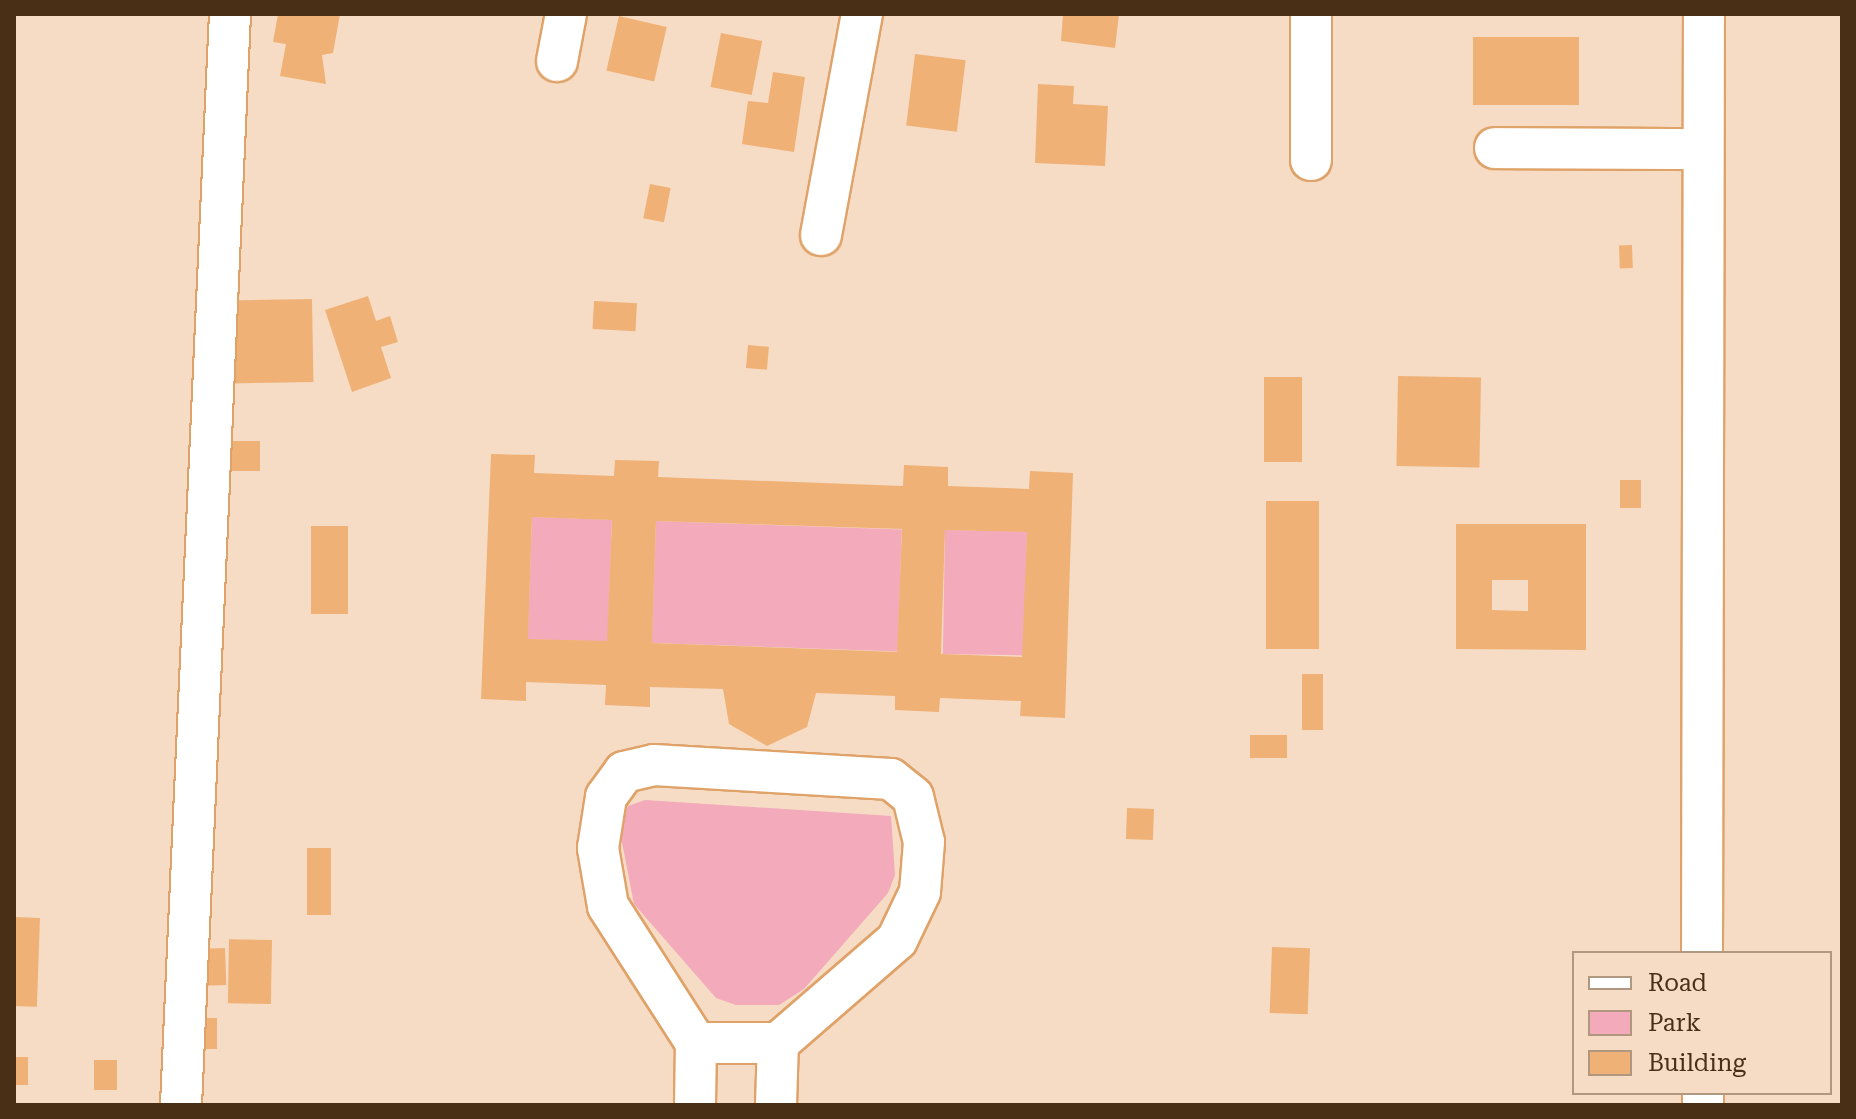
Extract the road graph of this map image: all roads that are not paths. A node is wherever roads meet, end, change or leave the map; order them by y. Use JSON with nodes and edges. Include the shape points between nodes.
{"nodes":[{"id":1,"x":230,"y":14,"type":"edge"},
{"id":2,"x":566,"y":14,"type":"edge"},
{"id":3,"x":862,"y":14,"type":"edge"},
{"id":4,"x":1311,"y":14,"type":"edge"},
{"id":5,"x":1704,"y":14,"type":"edge"},
{"id":6,"x":557,"y":61,"type":"dead end"},
{"id":7,"x":1495,"y":148,"type":"dead end"},
{"id":8,"x":1702,"y":149,"type":"junction"},
{"id":9,"x":1311,"y":160,"type":"dead end"},
{"id":10,"x":821,"y":235,"type":"dead end"},
{"id":11,"x":1702,"y":951,"type":"edge"},
{"id":12,"x":696,"y":1043,"type":"junction"},
{"id":13,"x":778,"y":1043,"type":"junction"},
{"id":14,"x":181,"y":1105,"type":"edge"},
{"id":15,"x":695,"y":1105,"type":"edge"},
{"id":16,"x":776,"y":1105,"type":"edge"}],
"edges":[{"from":1,"to":14,"type":"street"},
{"from":2,"to":6,"type":"street"},
{"from":3,"to":10,"type":"street"},
{"from":4,"to":9,"type":"street"},
{"from":5,"to":8,"type":"street"},
{"from":7,"to":8,"type":"street"},
{"from":8,"to":11,"type":"street"},
{"from":12,"to":13,"type":"street"},
{"from":12,"to":13,"type":"street","via":[[608,906],[598,848],[606,797],[624,772],[654,765],[891,779],[913,797],[924,842],[920,892],[897,940]]},
{"from":12,"to":15,"type":"street"},
{"from":13,"to":16,"type":"street"}]}
